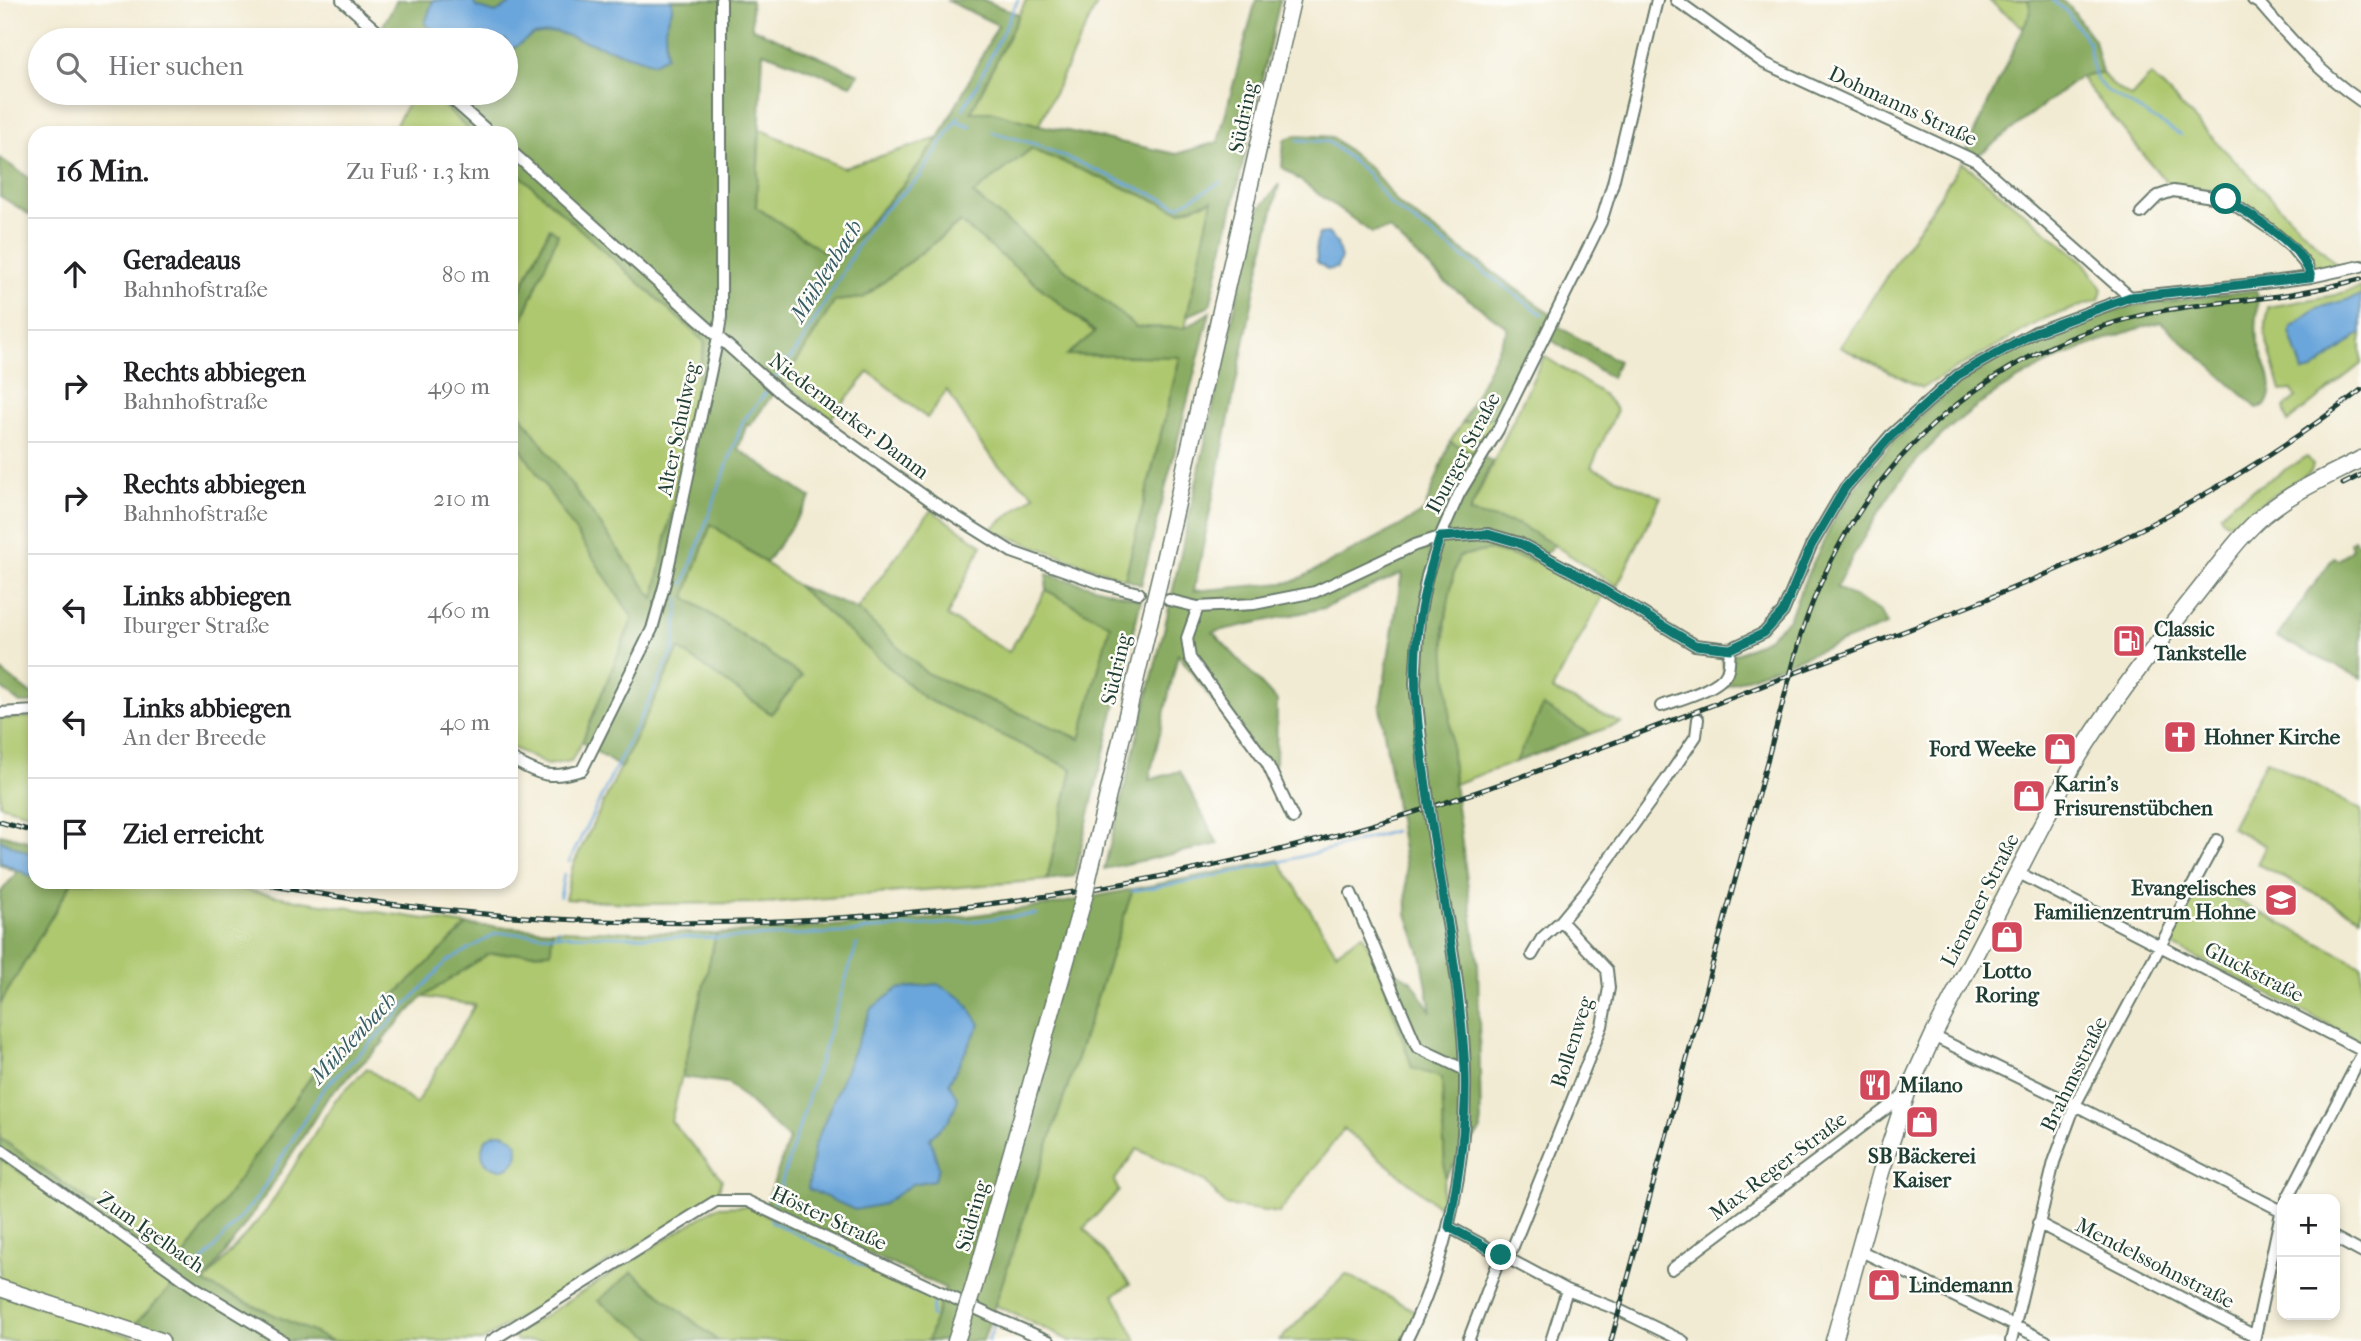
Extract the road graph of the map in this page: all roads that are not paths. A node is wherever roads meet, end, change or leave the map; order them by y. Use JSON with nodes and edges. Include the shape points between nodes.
{"nodes":[{"id":1,"x":342,"y":0,"type":"edge"},
{"id":2,"x":721,"y":0,"type":"edge"},
{"id":3,"x":1292,"y":0,"type":"edge"},
{"id":4,"x":1657,"y":0,"type":"edge"},
{"id":5,"x":1676,"y":0,"type":"edge"},
{"id":6,"x":2253,"y":0,"type":"edge"},
{"id":7,"x":374,"y":28,"type":"edge"},
{"id":8,"x":2361,"y":101,"type":"edge"},
{"id":9,"x":458,"y":105,"type":"edge"},
{"id":10,"x":482,"y":126,"type":"edge"},
{"id":11,"x":518,"y":158,"type":"edge"},
{"id":12,"x":2141,"y":212,"type":"dead end"},
{"id":13,"x":2361,"y":266,"type":"edge"},
{"id":14,"x":2311,"y":277,"type":"junction"},
{"id":15,"x":2130,"y":297,"type":"junction"},
{"id":16,"x":718,"y":337,"type":"junction"},
{"id":17,"x":2361,"y":458,"type":"edge"},
{"id":18,"x":1440,"y":537,"type":"junction"},
{"id":19,"x":1139,"y":593,"type":"dead end"},
{"id":20,"x":1169,"y":600,"type":"dead end"},
{"id":21,"x":1198,"y":607,"type":"junction"},
{"id":22,"x":1730,"y":649,"type":"junction"},
{"id":23,"x":1661,"y":706,"type":"dead end"},
{"id":24,"x":28,"y":711,"type":"edge"},
{"id":25,"x":0,"y":713,"type":"edge"},
{"id":26,"x":1698,"y":719,"type":"dead end"},
{"id":27,"x":518,"y":763,"type":"edge"},
{"id":28,"x":1293,"y":818,"type":"dead end"},
{"id":29,"x":2217,"y":841,"type":"dead end"},
{"id":30,"x":2017,"y":872,"type":"junction"},
{"id":31,"x":1351,"y":893,"type":"dead end"},
{"id":32,"x":1560,"y":921,"type":"junction"},
{"id":33,"x":2162,"y":946,"type":"junction"},
{"id":34,"x":1532,"y":956,"type":"dead end"},
{"id":35,"x":1933,"y":1036,"type":"junction"},
{"id":36,"x":2361,"y":1049,"type":"edge"},
{"id":37,"x":2361,"y":1056,"type":"edge"},
{"id":38,"x":1465,"y":1070,"type":"junction"},
{"id":39,"x":1907,"y":1093,"type":"junction"},
{"id":40,"x":2075,"y":1105,"type":"junction"},
{"id":41,"x":0,"y":1149,"type":"edge"},
{"id":42,"x":2290,"y":1194,"type":"edge"},
{"id":43,"x":2277,"y":1204,"type":"edge"},
{"id":44,"x":2038,"y":1223,"type":"junction"},
{"id":45,"x":1449,"y":1227,"type":"junction"},
{"id":46,"x":2277,"y":1235,"type":"edge"},
{"id":47,"x":2340,"y":1241,"type":"edge"},
{"id":48,"x":1859,"y":1250,"type":"junction"},
{"id":49,"x":2361,"y":1252,"type":"edge"},
{"id":50,"x":1504,"y":1257,"type":"junction"},
{"id":51,"x":1672,"y":1269,"type":"dead end"},
{"id":52,"x":0,"y":1288,"type":"edge"},
{"id":53,"x":1567,"y":1290,"type":"junction"},
{"id":54,"x":2014,"y":1325,"type":"junction"},
{"id":55,"x":2255,"y":1338,"type":"edge"},
{"id":56,"x":161,"y":1341,"type":"edge"},
{"id":57,"x":283,"y":1341,"type":"edge"},
{"id":58,"x":491,"y":1341,"type":"edge"},
{"id":59,"x":956,"y":1341,"type":"edge"},
{"id":60,"x":1049,"y":1341,"type":"edge"},
{"id":61,"x":1406,"y":1341,"type":"edge"},
{"id":62,"x":1468,"y":1341,"type":"edge"},
{"id":63,"x":1551,"y":1341,"type":"edge"},
{"id":64,"x":1683,"y":1341,"type":"edge"},
{"id":65,"x":1834,"y":1341,"type":"edge"},
{"id":66,"x":2011,"y":1341,"type":"edge"},
{"id":67,"x":2046,"y":1341,"type":"edge"}],
"edges":[{"from":1,"to":7,"type":"street"},
{"from":2,"to":16,"type":"street","name":"Alter Schulweg"},
{"from":3,"to":59,"type":"main road","name":"Südring","bridge":true,"via":[[1084,897]]},
{"from":4,"to":18,"type":"street","name":"Iburger Straße","via":[[1601,222]]},
{"from":5,"to":15,"type":"street","name":"Dohmanns Straße","via":[[1764,63],[1976,161]]},
{"from":6,"to":8,"type":"street","via":[[2306,57]]},
{"from":9,"to":10,"type":"street"},
{"from":11,"to":16,"type":"street","name":"Niedermarker Damm"},
{"from":12,"to":14,"type":"street","via":[[2158,196],[2173,191],[2226,199],[2291,247]]},
{"from":13,"to":14,"type":"street"},
{"from":14,"to":15,"type":"street"},
{"from":15,"to":22,"type":"street","via":[[2035,332],[1958,375],[1891,436],[1845,488],[1811,546],[1783,612],[1764,633]]},
{"from":16,"to":19,"type":"street","name":"Niedermarker Damm","via":[[783,395],[934,503],[1012,552]]},
{"from":16,"to":27,"type":"street","name":"Alter Schulweg","via":[[652,629],[582,770],[542,775]]},
{"from":17,"to":30,"type":"main road","name":"Lienener Straße","via":[[2286,499],[2262,516],[2237,544],[2096,727]]},
{"from":18,"to":21,"type":"street","via":[[1315,592],[1254,604]]},
{"from":18,"to":22,"type":"street","via":[[1488,534],[1519,543],[1695,645]]},
{"from":18,"to":38,"type":"street","name":"Iburger Straße","bridge":true,"via":[[1427,576],[1416,651],[1417,715]]},
{"from":20,"to":21,"type":"street"},
{"from":21,"to":28,"type":"street","via":[[1187,638],[1190,658],[1267,763]]},
{"from":22,"to":23,"type":"street","via":[[1728,671],[1721,680]]},
{"from":24,"to":25,"type":"street"},
{"from":26,"to":32,"type":"street","via":[[1696,736],[1674,769]]},
{"from":29,"to":33,"type":"street","name":"Brahmsstraße"},
{"from":30,"to":33,"type":"street","name":"Gluckstraße"},
{"from":30,"to":35,"type":"main road","name":"Lienener Straße"},
{"from":31,"to":38,"type":"street","via":[[1417,1047]]},
{"from":32,"to":34,"type":"street"},
{"from":32,"to":50,"type":"street","name":"Bollenweg","via":[[1607,971],[1609,988],[1602,1026]]},
{"from":33,"to":36,"type":"street","name":"Gluckstraße"},
{"from":33,"to":40,"type":"street","name":"Brahmsstraße"},
{"from":35,"to":39,"type":"main road","name":"Lienener Straße"},
{"from":35,"to":40,"type":"street"},
{"from":37,"to":42,"type":"street"},
{"from":38,"to":45,"type":"street","name":"Iburger Straße","via":[[1463,1139]]},
{"from":39,"to":48,"type":"main road","name":"Lienener Straße"},
{"from":39,"to":51,"type":"street","name":"Max-Reger-Straße"},
{"from":40,"to":43,"type":"street"},
{"from":40,"to":44,"type":"street","name":"Brahmsstraße","via":[[2053,1162]]},
{"from":41,"to":57,"type":"street","name":"Zum Igelbach","via":[[196,1288]]},
{"from":44,"to":54,"type":"street","name":"Brahmsstraße"},
{"from":44,"to":55,"type":"street","name":"Mendelssohnstraße"},
{"from":45,"to":50,"type":"street"},
{"from":45,"to":61,"type":"street","name":"Iburger Straße"},
{"from":46,"to":55,"type":"street"},
{"from":47,"to":49,"type":"street"},
{"from":48,"to":54,"type":"street"},
{"from":48,"to":65,"type":"main road","name":"Lienener Straße"},
{"from":50,"to":53,"type":"street"},
{"from":50,"to":62,"type":"street","name":"Bollenweg"},
{"from":52,"to":56,"type":"main road"},
{"from":53,"to":63,"type":"street"},
{"from":53,"to":64,"type":"street"},
{"from":54,"to":66,"type":"street","name":"Brahmsstraße"},
{"from":54,"to":67,"type":"street"},
{"from":58,"to":60,"type":"street","name":"Höster Straße","via":[[716,1201],[747,1201]]}]}
